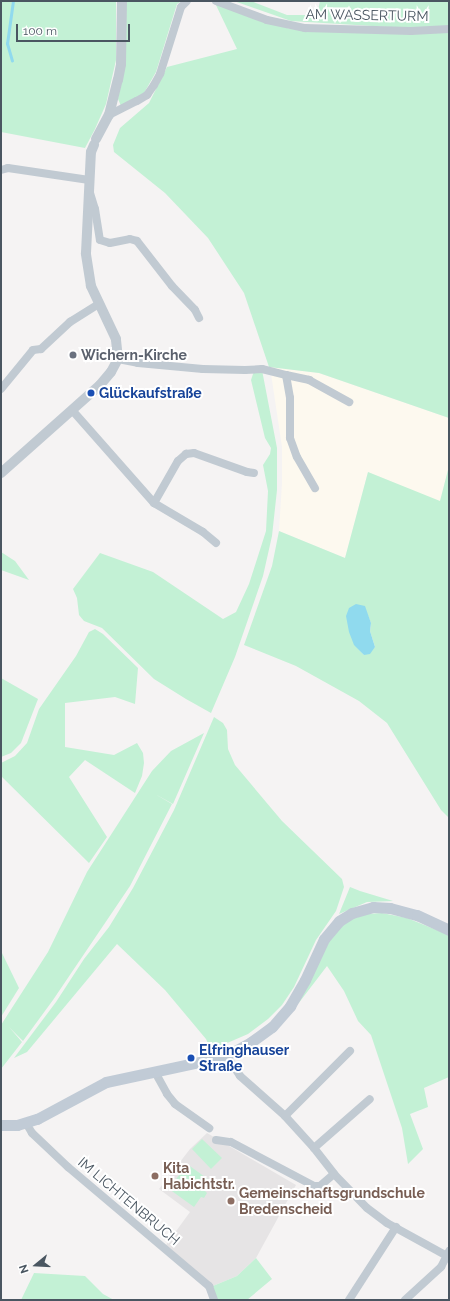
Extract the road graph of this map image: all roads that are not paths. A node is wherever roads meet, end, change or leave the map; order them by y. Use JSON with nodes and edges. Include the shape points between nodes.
{"nodes":[{"id":1,"x":122,"y":1,"type":"edge"},
{"id":2,"x":187,"y":1,"type":"edge"},
{"id":3,"x":216,"y":1,"type":"edge"},
{"id":4,"x":181,"y":4,"type":"edge"},
{"id":5,"x":449,"y":29,"type":"edge"},
{"id":6,"x":109,"y":115,"type":"junction"},
{"id":7,"x":1,"y":170,"type":"edge"},
{"id":8,"x":88,"y":184,"type":"junction"},
{"id":9,"x":99,"y":304,"type":"junction"},
{"id":10,"x":200,"y":318,"type":"dead end"},
{"id":11,"x":118,"y":359,"type":"junction"},
{"id":12,"x":286,"y":375,"type":"junction"},
{"id":13,"x":1,"y":388,"type":"edge"},
{"id":14,"x":349,"y":402,"type":"dead end"},
{"id":15,"x":72,"y":410,"type":"junction"},
{"id":16,"x":1,"y":473,"type":"edge"},
{"id":17,"x":254,"y":473,"type":"dead end"},
{"id":18,"x":315,"y":488,"type":"dead end"},
{"id":19,"x":154,"y":503,"type":"junction"},
{"id":20,"x":216,"y":543,"type":"dead end"},
{"id":21,"x":449,"y":930,"type":"edge"},
{"id":22,"x":350,"y":1051,"type":"dead end"},
{"id":23,"x":226,"y":1055,"type":"junction"},
{"id":24,"x":154,"y":1072,"type":"junction"},
{"id":25,"x":370,"y":1099,"type":"dead end"},
{"id":26,"x":285,"y":1116,"type":"junction"},
{"id":27,"x":26,"y":1123,"type":"junction"},
{"id":28,"x":1,"y":1125,"type":"edge"},
{"id":29,"x":209,"y":1128,"type":"dead end"},
{"id":30,"x":216,"y":1140,"type":"dead end"},
{"id":31,"x":314,"y":1148,"type":"junction"},
{"id":32,"x":334,"y":1174,"type":"junction"},
{"id":33,"x":396,"y":1228,"type":"junction"},
{"id":34,"x":448,"y":1254,"type":"edge"},
{"id":35,"x":214,"y":1300,"type":"edge"},
{"id":36,"x":349,"y":1300,"type":"edge"},
{"id":37,"x":405,"y":1300,"type":"edge"}],
"edges":[{"from":1,"to":6,"type":"street","via":[[121,64]]},
{"from":2,"to":4,"type":"street"},
{"from":3,"to":5,"type":"street","name":"AM WASSERTURM","via":[[267,20],[305,28],[411,31]]},
{"from":4,"to":6,"type":"street","via":[[160,74],[148,95]]},
{"from":6,"to":8,"type":"street","via":[[91,152]]},
{"from":7,"to":8,"type":"street","via":[[8,168]]},
{"from":8,"to":9,"type":"street","via":[[86,253],[91,286]]},
{"from":8,"to":10,"type":"street","via":[[100,240],[104,243],[130,239],[137,241]]},
{"from":9,"to":11,"type":"street","via":[[116,339]]},
{"from":9,"to":13,"type":"street","via":[[70,322],[41,349],[33,350]]},
{"from":11,"to":12,"type":"street","via":[[178,368],[262,369]]},
{"from":11,"to":15,"type":"street","via":[[100,385]]},
{"from":12,"to":14,"type":"street","via":[[309,380]]},
{"from":12,"to":18,"type":"street","via":[[290,398],[290,438],[297,457]]},
{"from":15,"to":16,"type":"street"},
{"from":15,"to":19,"type":"street"},
{"from":17,"to":19,"type":"street","via":[[194,453],[186,454],[178,461]]},
{"from":19,"to":20,"type":"street","via":[[203,532]]},
{"from":21,"to":23,"type":"main road","via":[[417,915],[390,908],[366,908],[345,916],[333,926],[324,939],[300,991],[281,1017],[251,1042]]},
{"from":22,"to":26,"type":"street"},
{"from":23,"to":24,"type":"main road"},
{"from":23,"to":26,"type":"street","via":[[240,1076]]},
{"from":24,"to":27,"type":"main road","via":[[106,1082]]},
{"from":24,"to":29,"type":"street","via":[[175,1104]]},
{"from":25,"to":31,"type":"street"},
{"from":26,"to":31,"type":"street"},
{"from":27,"to":28,"type":"main road"},
{"from":27,"to":35,"type":"street","name":"IM LICHTENBRUCH","via":[[32,1133],[68,1167],[209,1286]]},
{"from":30,"to":32,"type":"street","via":[[231,1142],[314,1186],[320,1186]]},
{"from":31,"to":32,"type":"street"},
{"from":32,"to":33,"type":"street","via":[[376,1216]]},
{"from":33,"to":34,"type":"street"},
{"from":33,"to":36,"type":"street"},
{"from":34,"to":37,"type":"street","via":[[434,1275]]}]}
